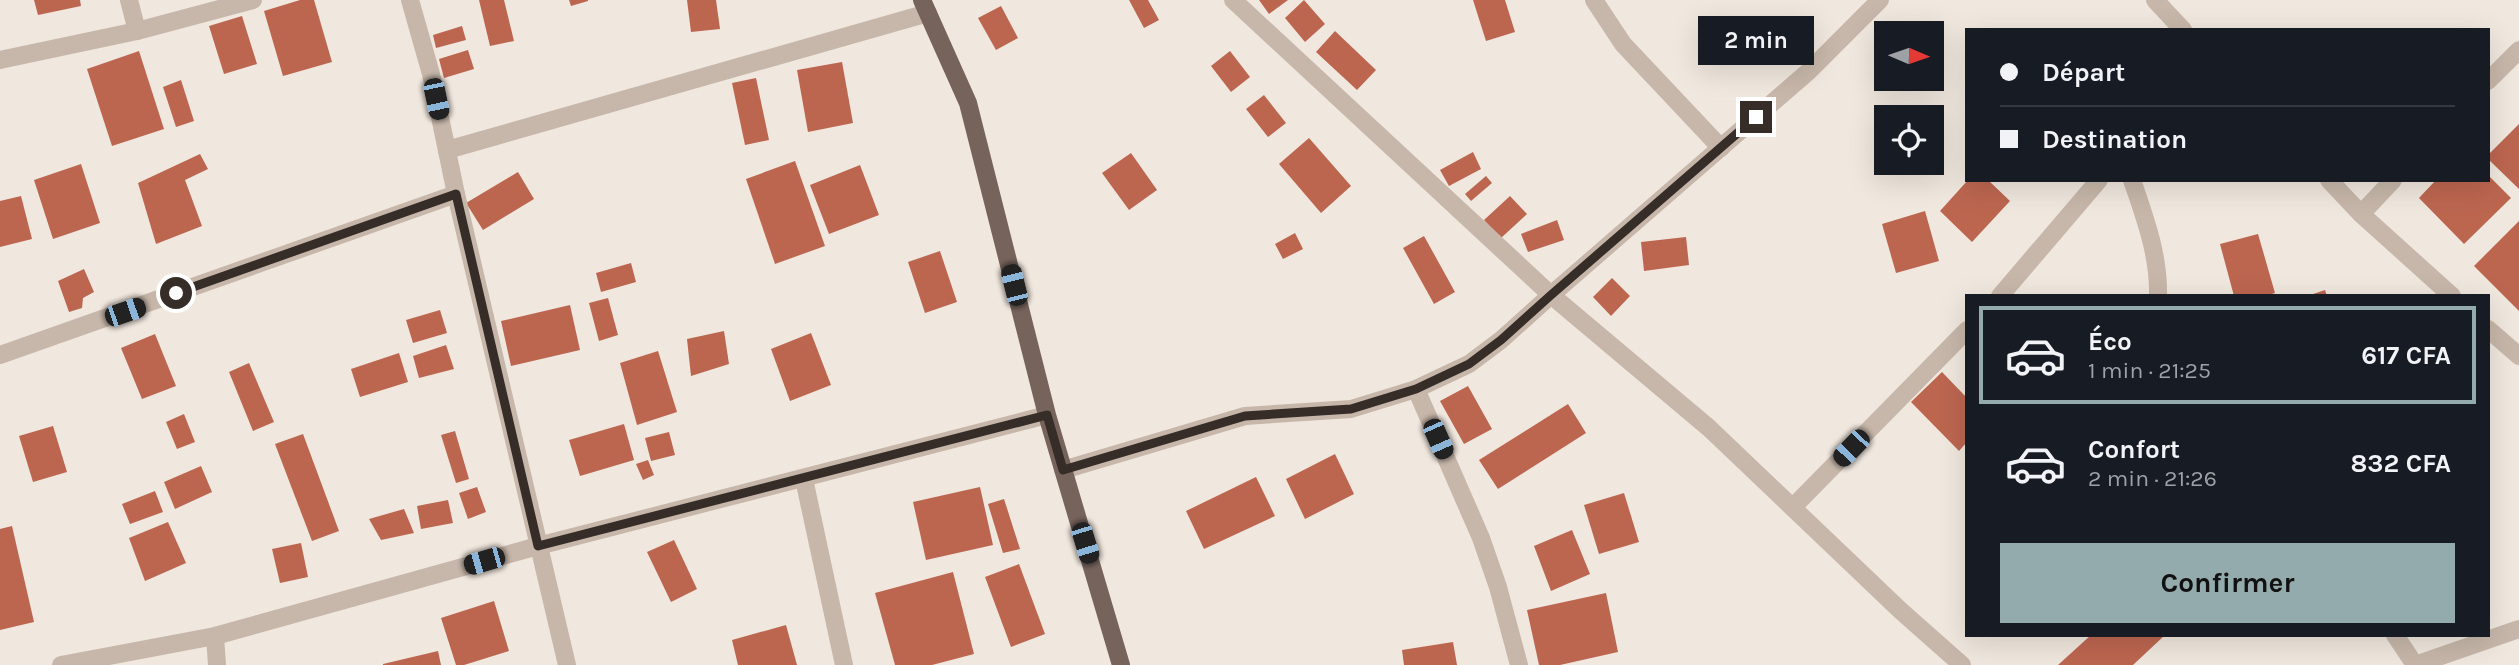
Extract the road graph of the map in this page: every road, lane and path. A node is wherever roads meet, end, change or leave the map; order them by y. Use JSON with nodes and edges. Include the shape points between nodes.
{"nodes":[{"id":1,"x":129,"y":0,"type":"edge"},
{"id":2,"x":253,"y":0,"type":"edge"},
{"id":3,"x":410,"y":0,"type":"edge"},
{"id":4,"x":1233,"y":0,"type":"edge"},
{"id":5,"x":1594,"y":0,"type":"edge"},
{"id":6,"x":1880,"y":0,"type":"edge"},
{"id":7,"x":2157,"y":1,"type":"edge"},
{"id":8,"x":925,"y":6,"type":"edge"},
{"id":9,"x":2181,"y":28,"type":"edge"},
{"id":10,"x":137,"y":31,"type":"junction"},
{"id":11,"x":2519,"y":50,"type":"edge"},
{"id":12,"x":0,"y":60,"type":"edge"},
{"id":13,"x":2490,"y":79,"type":"edge"},
{"id":14,"x":1721,"y":148,"type":"junction"},
{"id":15,"x":447,"y":150,"type":"junction"},
{"id":16,"x":2097,"y":182,"type":"edge"},
{"id":17,"x":2133,"y":182,"type":"edge"},
{"id":18,"x":2331,"y":182,"type":"edge"},
{"id":19,"x":2391,"y":182,"type":"edge"},
{"id":20,"x":456,"y":194,"type":"junction"},
{"id":21,"x":2361,"y":214,"type":"junction"},
{"id":22,"x":2002,"y":294,"type":"edge"},
{"id":23,"x":2158,"y":294,"type":"edge"},
{"id":24,"x":2450,"y":294,"type":"edge"},
{"id":25,"x":1551,"y":295,"type":"junction"},
{"id":26,"x":2490,"y":331,"type":"edge"},
{"id":27,"x":1965,"y":332,"type":"edge"},
{"id":28,"x":0,"y":355,"type":"edge"},
{"id":29,"x":2519,"y":356,"type":"edge"},
{"id":30,"x":1416,"y":389,"type":"junction"},
{"id":31,"x":1047,"y":415,"type":"junction"},
{"id":32,"x":1063,"y":470,"type":"junction"},
{"id":33,"x":804,"y":479,"type":"junction"},
{"id":34,"x":1793,"y":507,"type":"junction"},
{"id":35,"x":538,"y":546,"type":"junction"},
{"id":36,"x":2519,"y":629,"type":"edge"},
{"id":37,"x":215,"y":636,"type":"junction"},
{"id":38,"x":2396,"y":637,"type":"edge"},
{"id":39,"x":61,"y":665,"type":"edge"},
{"id":40,"x":217,"y":665,"type":"edge"},
{"id":41,"x":567,"y":665,"type":"edge"},
{"id":42,"x":844,"y":665,"type":"edge"},
{"id":43,"x":1121,"y":665,"type":"edge"},
{"id":44,"x":1519,"y":665,"type":"edge"},
{"id":45,"x":1962,"y":665,"type":"edge"},
{"id":46,"x":2415,"y":665,"type":"edge"}],
"edges":[{"from":1,"to":10,"type":"street"},
{"from":2,"to":10,"type":"street"},
{"from":3,"to":15,"type":"street"},
{"from":4,"to":25,"type":"street"},
{"from":5,"to":14,"type":"street","via":[[1623,44]]},
{"from":6,"to":14,"type":"street","via":[[1809,71]]},
{"from":7,"to":9,"type":"street"},
{"from":8,"to":15,"type":"street"},
{"from":8,"to":31,"type":"main road","via":[[968,103]]},
{"from":10,"to":12,"type":"street"},
{"from":11,"to":13,"type":"street"},
{"from":14,"to":25,"type":"street"},
{"from":15,"to":20,"type":"street"},
{"from":16,"to":22,"type":"street"},
{"from":17,"to":23,"type":"street","via":[[2152,241]]},
{"from":18,"to":21,"type":"street"},
{"from":19,"to":21,"type":"street"},
{"from":20,"to":28,"type":"street"},
{"from":20,"to":35,"type":"street"},
{"from":21,"to":24,"type":"street"},
{"from":25,"to":30,"type":"street","via":[[1469,364]]},
{"from":25,"to":34,"type":"street","via":[[1709,428]]},
{"from":26,"to":29,"type":"street"},
{"from":27,"to":34,"type":"street"},
{"from":30,"to":32,"type":"street","via":[[1351,409],[1245,416]]},
{"from":30,"to":44,"type":"street","via":[[1481,538]]},
{"from":31,"to":32,"type":"main road"},
{"from":31,"to":33,"type":"street"},
{"from":32,"to":43,"type":"main road"},
{"from":33,"to":35,"type":"street"},
{"from":33,"to":42,"type":"street"},
{"from":34,"to":45,"type":"street"},
{"from":35,"to":37,"type":"street"},
{"from":35,"to":41,"type":"street"},
{"from":36,"to":46,"type":"street"},
{"from":37,"to":39,"type":"street"},
{"from":37,"to":40,"type":"street"},
{"from":38,"to":46,"type":"street"}]}
